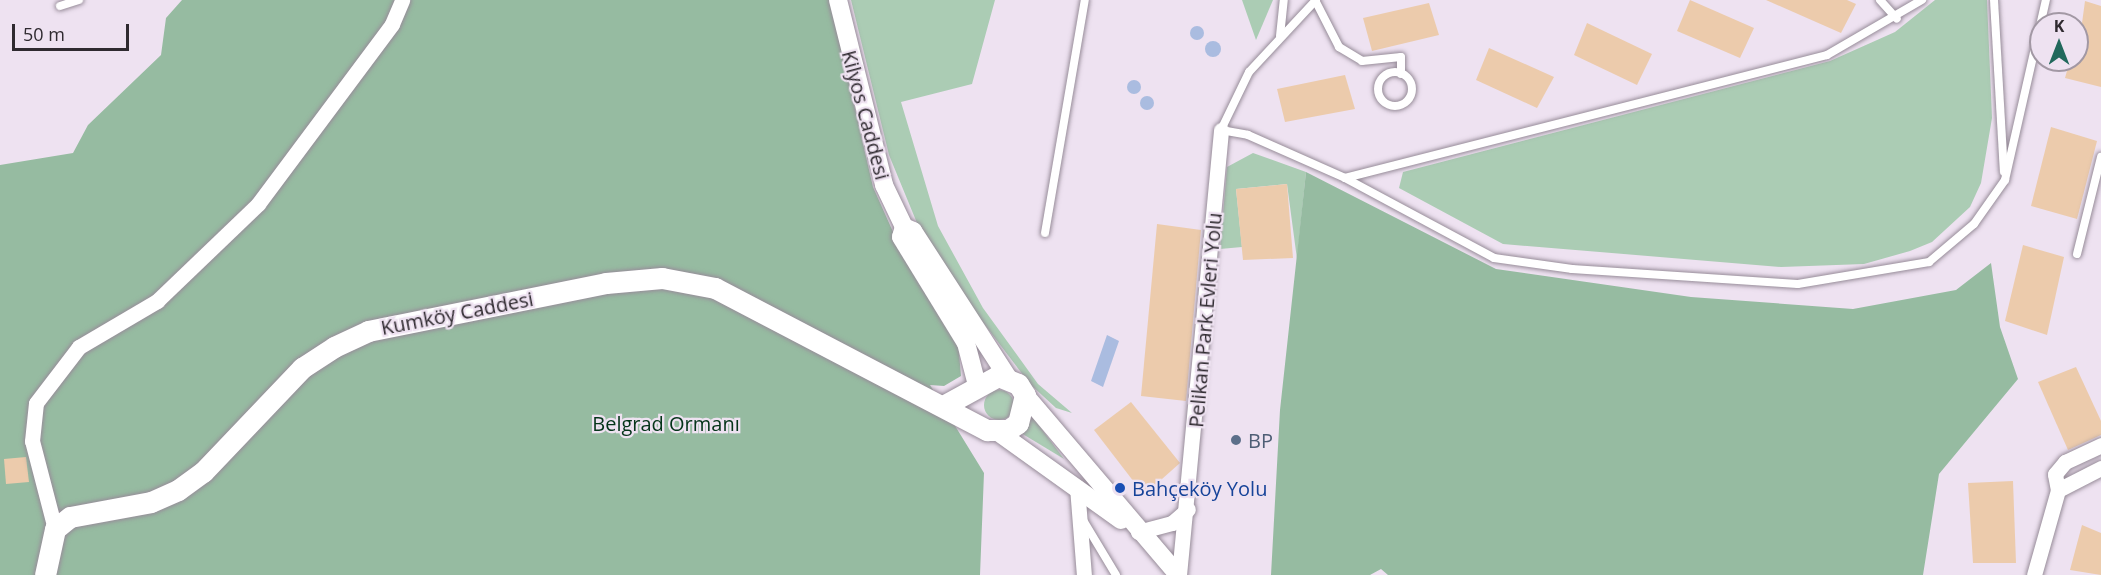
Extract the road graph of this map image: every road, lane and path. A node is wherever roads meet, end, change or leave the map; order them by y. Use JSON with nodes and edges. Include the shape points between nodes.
{"nodes":[{"id":1,"x":79,"y":0,"type":"edge"},
{"id":2,"x":402,"y":0,"type":"edge"},
{"id":3,"x":838,"y":0,"type":"edge"},
{"id":4,"x":1085,"y":0,"type":"edge"},
{"id":5,"x":1284,"y":0,"type":"edge"},
{"id":6,"x":1316,"y":0,"type":"edge"},
{"id":7,"x":1880,"y":0,"type":"edge"},
{"id":8,"x":1922,"y":0,"type":"edge"},
{"id":9,"x":1994,"y":0,"type":"edge"},
{"id":10,"x":2046,"y":0,"type":"edge"},
{"id":11,"x":60,"y":6,"type":"dead end"},
{"id":12,"x":1897,"y":19,"type":"junction"},
{"id":13,"x":1280,"y":36,"type":"junction"},
{"id":14,"x":1401,"y":74,"type":"junction"},
{"id":15,"x":1221,"y":130,"type":"junction"},
{"id":16,"x":2101,"y":157,"type":"edge"},
{"id":17,"x":1345,"y":178,"type":"junction"},
{"id":18,"x":2005,"y":180,"type":"junction"},
{"id":19,"x":904,"y":227,"type":"junction"},
{"id":20,"x":1045,"y":233,"type":"dead end"},
{"id":21,"x":2077,"y":254,"type":"dead end"},
{"id":22,"x":1008,"y":378,"type":"junction"},
{"id":23,"x":975,"y":387,"type":"junction"},
{"id":24,"x":1025,"y":395,"type":"junction"},
{"id":25,"x":943,"y":406,"type":"junction"},
{"id":26,"x":978,"y":424,"type":"junction"},
{"id":27,"x":998,"y":432,"type":"junction"},
{"id":28,"x":2101,"y":445,"type":"edge"},
{"id":29,"x":2101,"y":468,"type":"edge"},
{"id":30,"x":1077,"y":487,"type":"junction"},
{"id":31,"x":2058,"y":490,"type":"junction"},
{"id":32,"x":1188,"y":510,"type":"junction"},
{"id":33,"x":1079,"y":514,"type":"junction"},
{"id":34,"x":55,"y":529,"type":"junction"},
{"id":35,"x":1138,"y":532,"type":"junction"},
{"id":36,"x":45,"y":575,"type":"edge"},
{"id":37,"x":1084,"y":575,"type":"edge"},
{"id":38,"x":1116,"y":575,"type":"edge"},
{"id":39,"x":1178,"y":575,"type":"edge"},
{"id":40,"x":2034,"y":575,"type":"edge"}],
"edges":[{"from":1,"to":11,"type":"lane"},
{"from":2,"to":34,"type":"street","via":[[392,24],[258,204],[158,301],[79,347],[36,403],[32,441]]},
{"from":3,"to":19,"type":"street","name":"Kilyos Caddesi","via":[[884,186]]},
{"from":4,"to":20,"type":"lane"},
{"from":5,"to":13,"type":"lane"},
{"from":6,"to":13,"type":"lane"},
{"from":6,"to":14,"type":"lane","via":[[1339,47],[1362,61],[1401,57]]},
{"from":7,"to":12,"type":"lane"},
{"from":8,"to":12,"type":"lane"},
{"from":9,"to":18,"type":"lane"},
{"from":10,"to":18,"type":"lane"},
{"from":12,"to":17,"type":"lane","via":[[1827,55]]},
{"from":13,"to":15,"type":"lane","via":[[1249,72]]},
{"from":14,"to":14,"type":"lane","via":[[1381,79],[1378,90],[1386,104],[1397,106],[1410,97],[1412,86]]},
{"from":15,"to":17,"type":"lane","via":[[1248,135]]},
{"from":15,"to":32,"type":"street","name":"Pelikan Park Evleri Yolu"},
{"from":16,"to":21,"type":"lane"},
{"from":17,"to":18,"type":"lane","via":[[1494,258],[1572,269],[1798,284],[1929,262],[1974,224]]},
{"from":19,"to":22,"type":"street","via":[[914,231]]},
{"from":19,"to":23,"type":"street","via":[[902,237],[966,343]]},
{"from":22,"to":23,"type":"main road","via":[[986,378]]},
{"from":22,"to":24,"type":"main road"},
{"from":23,"to":25,"type":"main road"},
{"from":23,"to":26,"type":"main road","via":[[970,404]]},
{"from":24,"to":27,"type":"main road","via":[[1018,423]]},
{"from":24,"to":35,"type":"street"},
{"from":25,"to":26,"type":"main road","name":"Kumköy Caddesi"},
{"from":25,"to":34,"type":"main road","name":"Kumköy Caddesi","via":[[715,288],[662,278],[606,283],[368,331],[302,368],[203,472],[178,490],[151,502],[70,517]]},
{"from":26,"to":27,"type":"main road"},
{"from":27,"to":30,"type":"street"},
{"from":28,"to":31,"type":"street","via":[[2059,466]]},
{"from":29,"to":31,"type":"street"},
{"from":30,"to":33,"type":"street"},
{"from":30,"to":35,"type":"street"},
{"from":31,"to":40,"type":"street"},
{"from":32,"to":35,"type":"street","via":[[1172,522]]},
{"from":32,"to":39,"type":"street","name":"Pelikan Park Evleri Yolu"},
{"from":33,"to":37,"type":"street"},
{"from":33,"to":38,"type":"lane"},
{"from":34,"to":36,"type":"main road"},
{"from":35,"to":39,"type":"street"}]}
